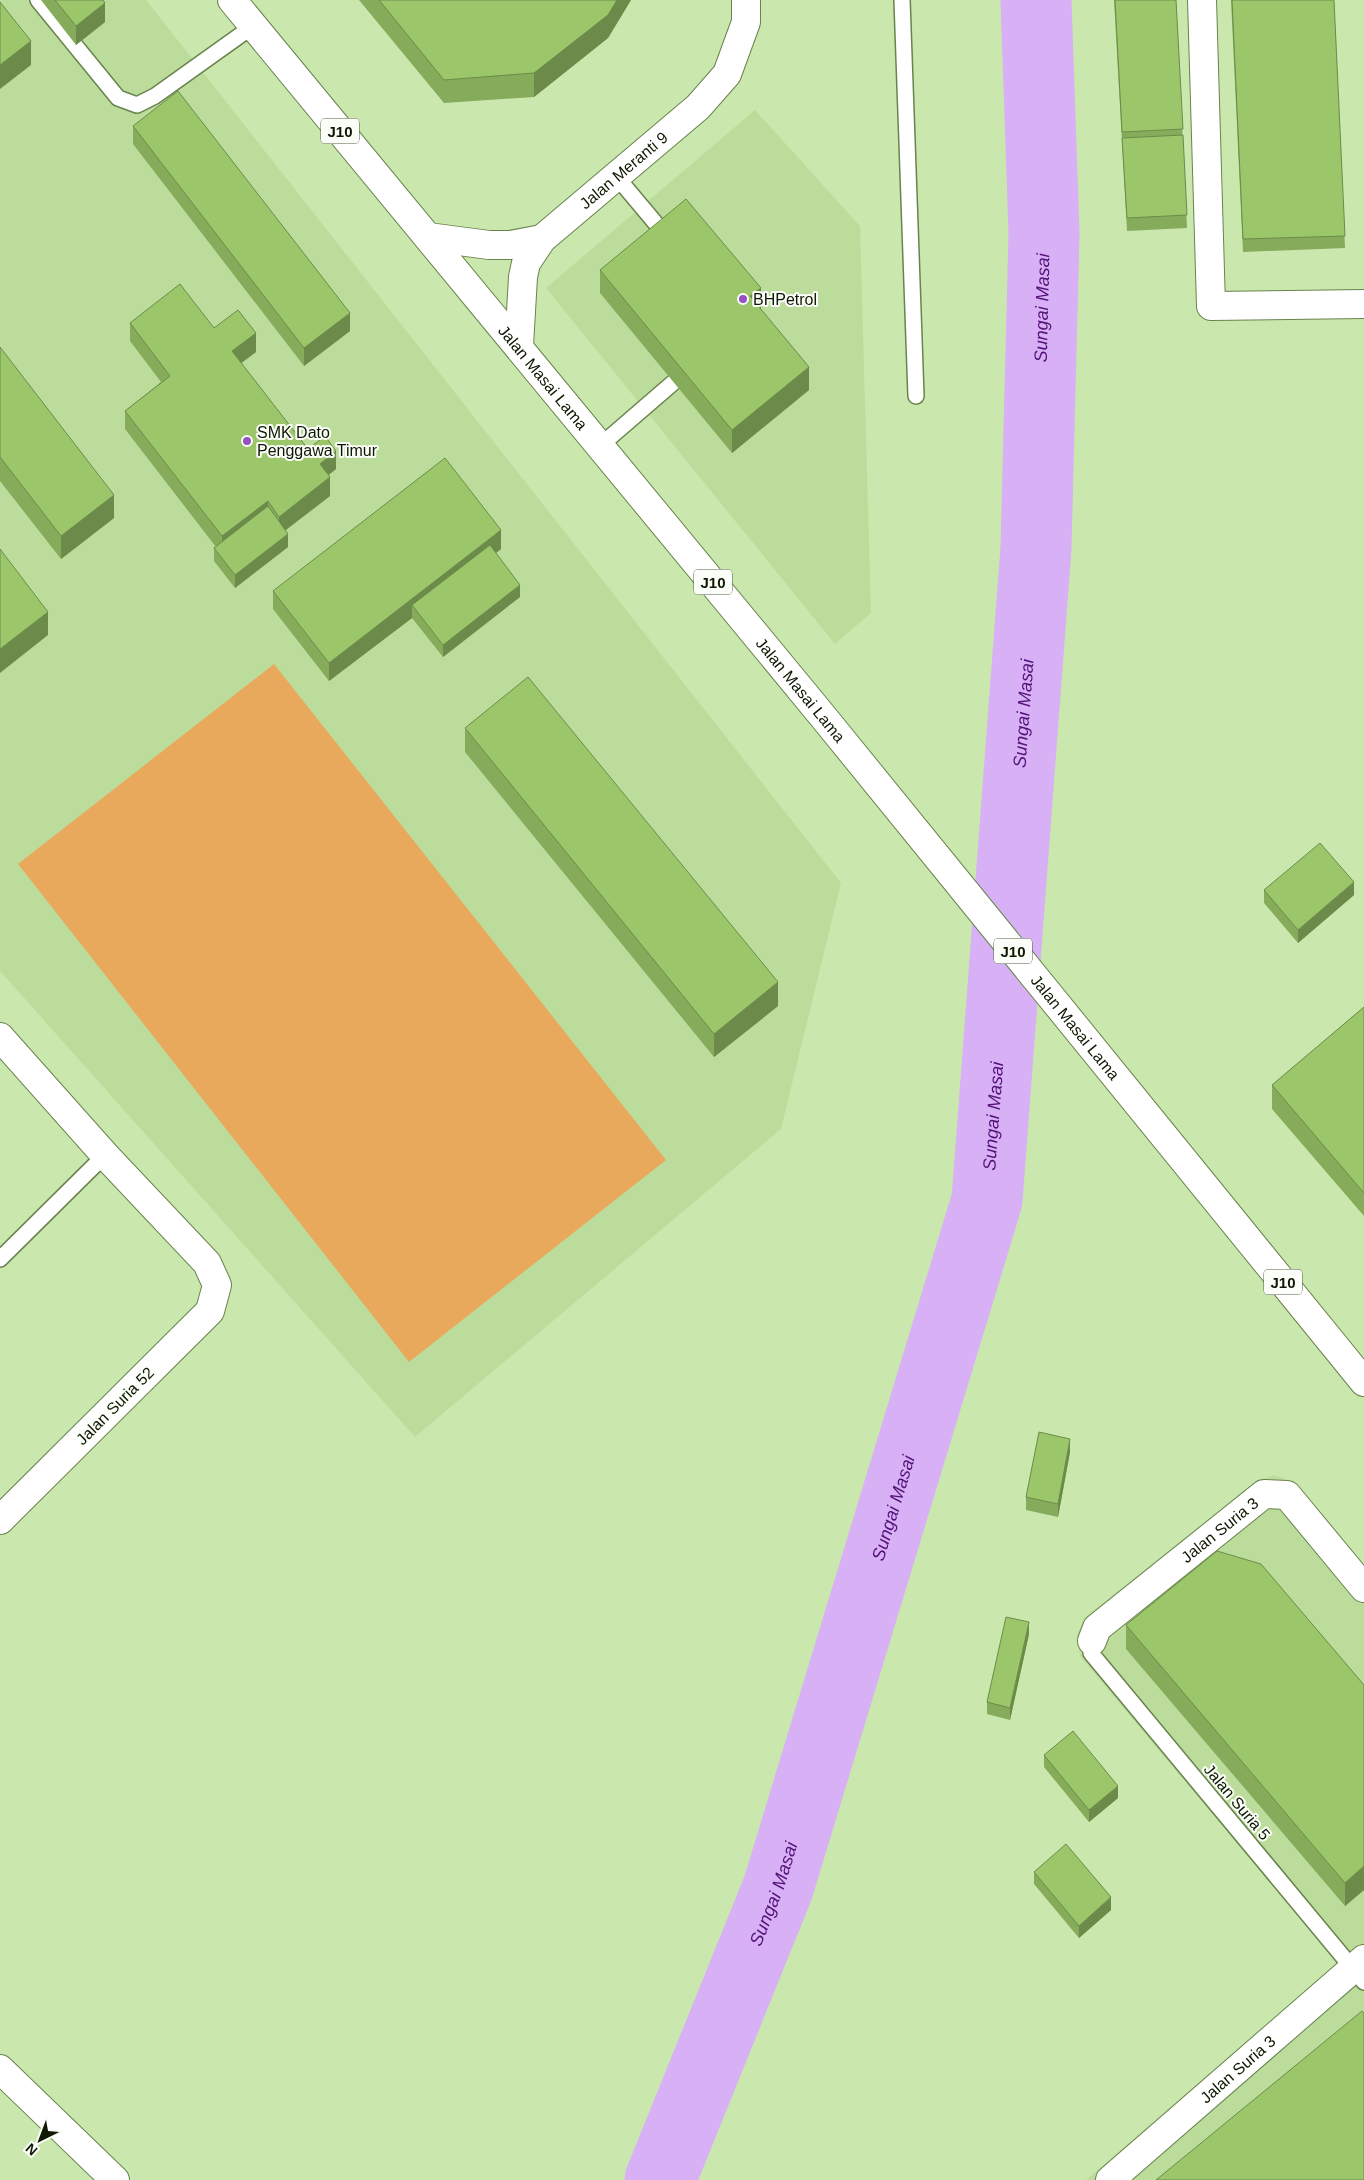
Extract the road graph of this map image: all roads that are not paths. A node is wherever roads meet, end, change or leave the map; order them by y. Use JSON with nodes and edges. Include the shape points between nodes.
{"nodes":[{"id":1,"x":38,"y":0,"type":"edge"},
{"id":2,"x":232,"y":0,"type":"edge"},
{"id":3,"x":746,"y":0,"type":"edge"},
{"id":4,"x":902,"y":0,"type":"edge"},
{"id":5,"x":1202,"y":0,"type":"edge"},
{"id":6,"x":252,"y":26,"type":"junction"},
{"id":7,"x":616,"y":176,"type":"junction"},
{"id":8,"x":428,"y":237,"type":"junction"},
{"id":9,"x":542,"y":238,"type":"junction"},
{"id":10,"x":680,"y":252,"type":"edge"},
{"id":11,"x":1364,"y":304,"type":"edge"},
{"id":12,"x":520,"y":346,"type":"junction"},
{"id":13,"x":698,"y":362,"type":"edge"},
{"id":14,"x":916,"y":396,"type":"dead end"},
{"id":15,"x":601,"y":445,"type":"junction"},
{"id":16,"x":0,"y":1036,"type":"edge"},
{"id":17,"x":104,"y":1155,"type":"junction"},
{"id":18,"x":0,"y":1260,"type":"edge"},
{"id":19,"x":1364,"y":1382,"type":"edge"},
{"id":20,"x":0,"y":1520,"type":"edge"},
{"id":21,"x":1364,"y":1588,"type":"edge"},
{"id":22,"x":1092,"y":1641,"type":"joint"},
{"id":23,"x":1360,"y":1970,"type":"edge"},
{"id":24,"x":0,"y":2069,"type":"edge"},
{"id":25,"x":115,"y":2180,"type":"edge"},
{"id":26,"x":1110,"y":2180,"type":"edge"}],
"edges":[{"from":1,"to":6,"type":"lane","via":[[118,98],[137,105],[156,96]]},
{"from":2,"to":6,"type":"street","name":"Jalan Masai Lama","number":"J10"},
{"from":3,"to":7,"type":"street","name":"Jalan Meranti 9","via":[[746,22],[727,74],[698,106]]},
{"from":4,"to":14,"type":"lane"},
{"from":5,"to":11,"type":"street","via":[[1211,306]]},
{"from":6,"to":8,"type":"street","name":"Jalan Masai Lama","number":"J10"},
{"from":7,"to":9,"type":"street","name":"Jalan Meranti 9"},
{"from":7,"to":10,"type":"lane"},
{"from":8,"to":9,"type":"street","via":[[488,245],[510,245]]},
{"from":8,"to":12,"type":"street","name":"Jalan Masai Lama","number":"J10"},
{"from":9,"to":12,"type":"street","name":"Jalan Meranti 9","via":[[526,263]]},
{"from":12,"to":15,"type":"street","name":"Jalan Masai Lama","number":"J10"},
{"from":13,"to":15,"type":"lane"},
{"from":15,"to":19,"type":"street","name":"Jalan Masai Lama","number":"J10"},
{"from":16,"to":17,"type":"street"},
{"from":17,"to":18,"type":"lane"},
{"from":17,"to":20,"type":"street","name":"Jalan Suria 52","via":[[207,1263],[217,1285],[210,1312]]},
{"from":21,"to":22,"type":"street","name":"Jalan Suria 3","via":[[1287,1495],[1264,1494],[1097,1628]]},
{"from":22,"to":23,"type":"lane","name":"Jalan Suria 5","via":[[1091,1653]]},
{"from":23,"to":26,"type":"street","name":"Jalan Suria 3"},
{"from":24,"to":25,"type":"street"}]}
